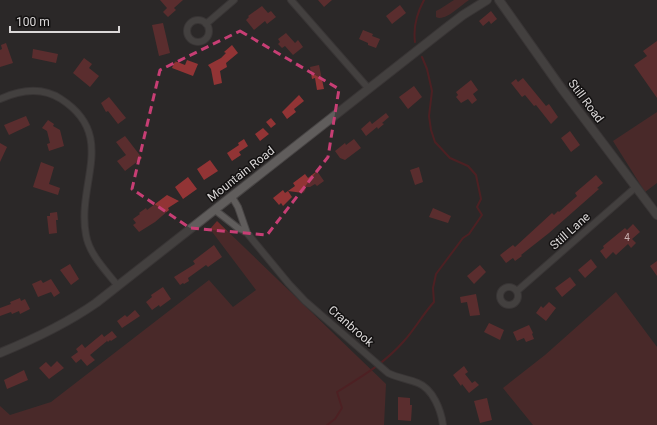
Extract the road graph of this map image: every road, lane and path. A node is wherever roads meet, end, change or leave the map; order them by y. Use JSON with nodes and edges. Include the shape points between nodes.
{"nodes":[{"id":1,"x":234,"y":0,"type":"edge"},
{"id":2,"x":291,"y":0,"type":"edge"},
{"id":3,"x":487,"y":0,"type":"edge"},
{"id":4,"x":499,"y":0,"type":"edge"},
{"id":5,"x":206,"y":24,"type":"dead end"},
{"id":6,"x":369,"y":89,"type":"junction"},
{"id":7,"x":0,"y":99,"type":"edge"},
{"id":8,"x":636,"y":187,"type":"junction"},
{"id":9,"x":232,"y":197,"type":"junction"},
{"id":10,"x":215,"y":210,"type":"junction"},
{"id":11,"x":657,"y":215,"type":"edge"},
{"id":12,"x":247,"y":233,"type":"junction"},
{"id":13,"x":118,"y":286,"type":"junction"},
{"id":14,"x":517,"y":291,"type":"dead end"},
{"id":15,"x":0,"y":353,"type":"edge"},
{"id":16,"x":443,"y":425,"type":"edge"}],
"edges":[{"from":1,"to":5,"type":"street"},
{"from":2,"to":6,"type":"street"},
{"from":3,"to":6,"type":"main road","name":"Mountain Road","via":[[463,15]]},
{"from":4,"to":8,"type":"main road","name":"Still Road"},
{"from":6,"to":9,"type":"main road","name":"Mountain Road"},
{"from":7,"to":13,"type":"street","via":[[23,91],[46,92],[79,112],[92,142],[84,221],[86,238],[94,254]]},
{"from":8,"to":11,"type":"main road","name":"Still Road"},
{"from":8,"to":14,"type":"street","name":"Still Lane"},
{"from":9,"to":10,"type":"main road","name":"Mountain Road"},
{"from":9,"to":12,"type":"street","name":"Cranbrook"},
{"from":10,"to":12,"type":"street","name":"Cranbrook"},
{"from":10,"to":13,"type":"main road","name":"Mountain Road"},
{"from":12,"to":16,"type":"street","name":"Cranbrook","via":[[305,301],[375,362],[394,376],[418,383],[428,390],[440,412]]},
{"from":13,"to":15,"type":"main road","name":"Mountain Road","via":[[82,313],[50,332]]}]}
